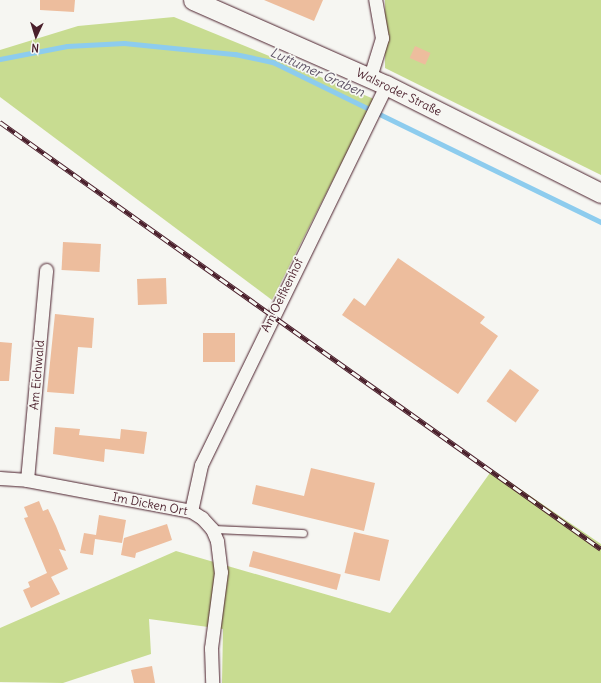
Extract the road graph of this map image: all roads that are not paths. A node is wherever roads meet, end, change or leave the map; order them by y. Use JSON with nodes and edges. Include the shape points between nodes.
{"nodes":[{"id":1,"x":193,"y":0,"type":"edge"},
{"id":2,"x":375,"y":0,"type":"edge"},
{"id":3,"x":378,"y":87,"type":"junction"},
{"id":4,"x":601,"y":193,"type":"edge"},
{"id":5,"x":46,"y":270,"type":"dead end"},
{"id":6,"x":0,"y":478,"type":"edge"},
{"id":7,"x":27,"y":480,"type":"junction"},
{"id":8,"x":191,"y":511,"type":"junction"},
{"id":9,"x":212,"y":529,"type":"junction"},
{"id":10,"x":303,"y":533,"type":"dead end"},
{"id":11,"x":212,"y":683,"type":"edge"}],
"edges":[{"from":1,"to":3,"type":"main road","name":"Walsroder Straße"},
{"from":2,"to":3,"type":"street","name":"Am Oelfkenhof","via":[[382,38]]},
{"from":3,"to":4,"type":"main road","name":"Walsroder Straße"},
{"from":3,"to":8,"type":"street","name":"Am Oelfkenhof","via":[[368,121],[201,465]]},
{"from":5,"to":7,"type":"street","name":"Am Eichwald"},
{"from":6,"to":7,"type":"street","name":"Im Dicken Ort"},
{"from":7,"to":8,"type":"street","name":"Im Dicken Ort"},
{"from":8,"to":9,"type":"street","name":"Im Dicken Ort"},
{"from":9,"to":10,"type":"lane"},
{"from":9,"to":11,"type":"street","via":[[221,572],[211,648]]}]}
